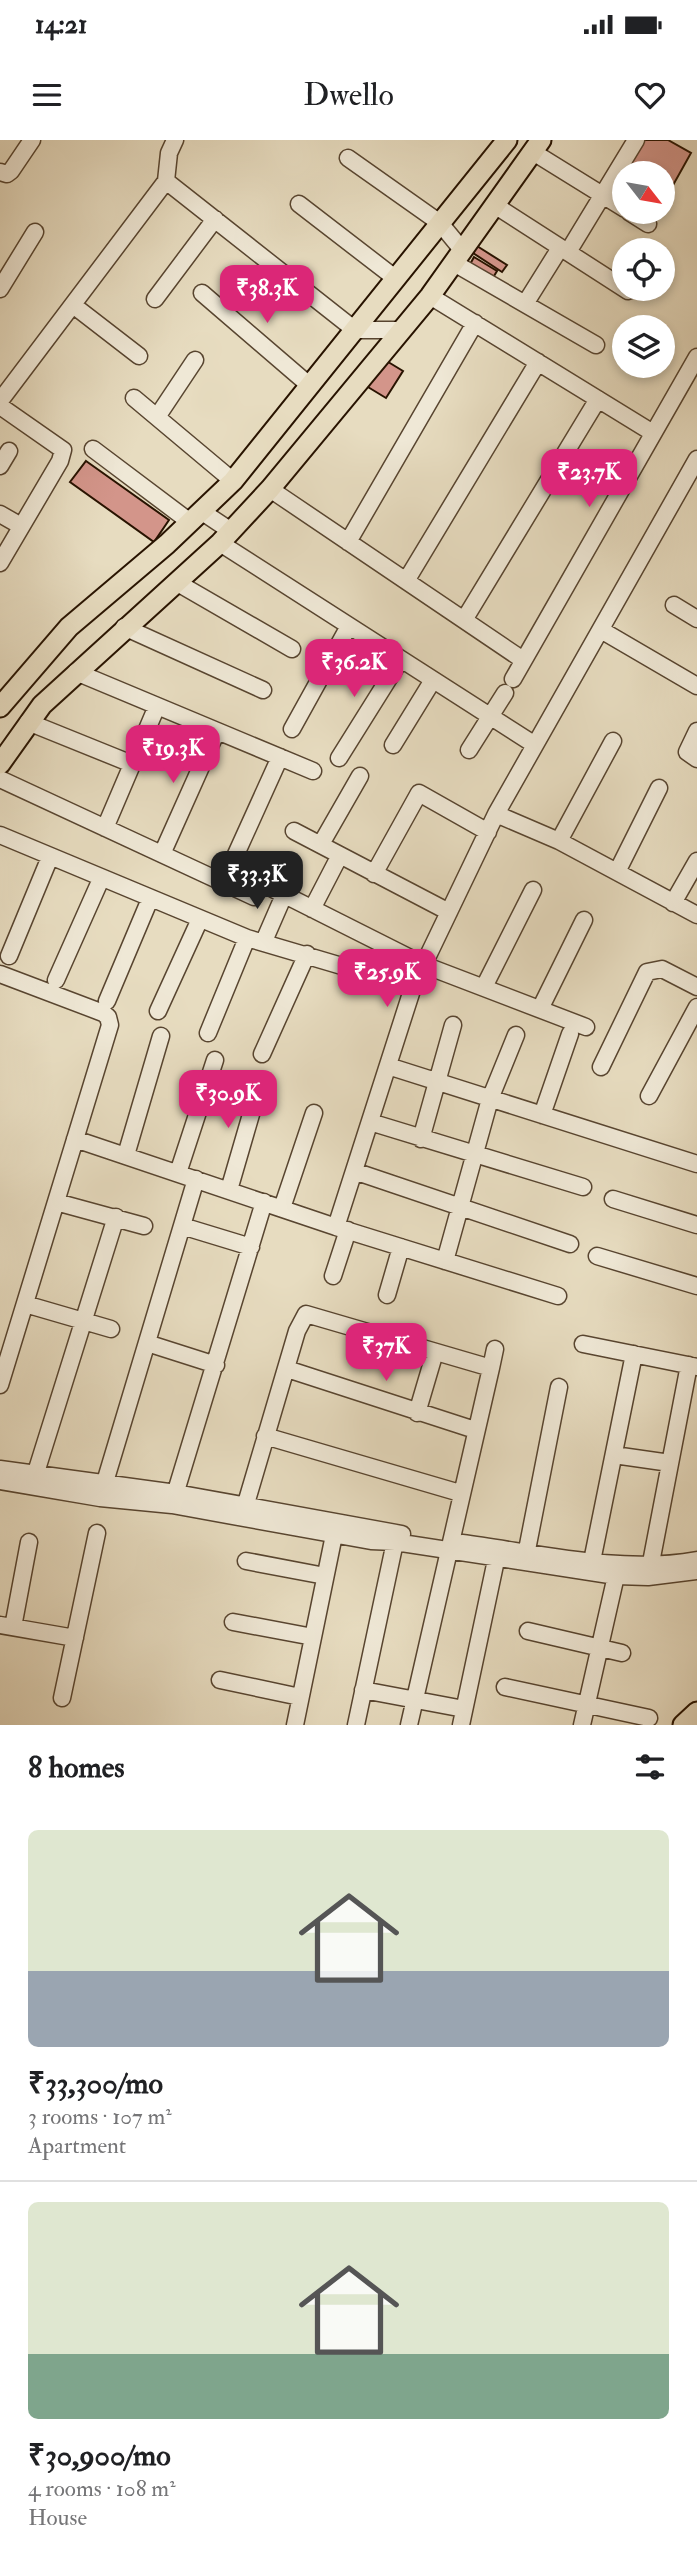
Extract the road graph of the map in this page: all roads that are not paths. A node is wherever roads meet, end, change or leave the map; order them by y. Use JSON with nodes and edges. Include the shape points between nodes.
{"nodes":[{"id":1,"x":32,"y":140,"type":"edge"},
{"id":2,"x":175,"y":140,"type":"edge"},
{"id":3,"x":507,"y":140,"type":"edge"},
{"id":4,"x":636,"y":140,"type":"edge"},
{"id":5,"x":537,"y":146,"type":"edge"},
{"id":6,"x":348,"y":158,"type":"dead end"},
{"id":7,"x":0,"y":172,"type":"edge"},
{"id":8,"x":166,"y":181,"type":"junction"},
{"id":9,"x":602,"y":195,"type":"junction"},
{"id":10,"x":612,"y":201,"type":"edge"},
{"id":11,"x":299,"y":204,"type":"dead end"},
{"id":12,"x":496,"y":206,"type":"junction"},
{"id":13,"x":215,"y":219,"type":"junction"},
{"id":14,"x":440,"y":223,"type":"junction"},
{"id":15,"x":34,"y":232,"type":"dead end"},
{"id":16,"x":564,"y":250,"type":"junction"},
{"id":17,"x":458,"y":257,"type":"junction"},
{"id":18,"x":395,"y":278,"type":"junction"},
{"id":19,"x":612,"y":281,"type":"edge"},
{"id":20,"x":0,"y":289,"type":"edge"},
{"id":21,"x":202,"y":293,"type":"dead end"},
{"id":22,"x":430,"y":296,"type":"junction"},
{"id":23,"x":155,"y":299,"type":"dead end"},
{"id":24,"x":526,"y":304,"type":"junction"},
{"id":25,"x":73,"y":305,"type":"junction"},
{"id":26,"x":475,"y":323,"type":"junction"},
{"id":27,"x":355,"y":330,"type":"junction"},
{"id":28,"x":401,"y":330,"type":"junction"},
{"id":29,"x":596,"y":345,"type":"dead end"},
{"id":30,"x":139,"y":356,"type":"dead end"},
{"id":31,"x":697,"y":357,"type":"edge"},
{"id":32,"x":195,"y":360,"type":"dead end"},
{"id":33,"x":538,"y":362,"type":"junction"},
{"id":34,"x":309,"y":385,"type":"junction"},
{"id":35,"x":134,"y":398,"type":"dead end"},
{"id":36,"x":598,"y":399,"type":"junction"},
{"id":37,"x":0,"y":404,"type":"edge"},
{"id":38,"x":157,"y":417,"type":"junction"},
{"id":39,"x":653,"y":433,"type":"junction"},
{"id":40,"x":93,"y":449,"type":"dead end"},
{"id":41,"x":9,"y":451,"type":"dead end"},
{"id":42,"x":0,"y":466,"type":"edge"},
{"id":43,"x":695,"y":467,"type":"edge"},
{"id":44,"x":233,"y":481,"type":"junction"},
{"id":45,"x":270,"y":489,"type":"junction"},
{"id":46,"x":0,"y":514,"type":"edge"},
{"id":47,"x":196,"y":517,"type":"junction"},
{"id":48,"x":21,"y":526,"type":"junction"},
{"id":49,"x":225,"y":537,"type":"junction"},
{"id":50,"x":348,"y":542,"type":"junction"},
{"id":51,"x":0,"y":563,"type":"edge"},
{"id":52,"x":406,"y":581,"type":"junction"},
{"id":53,"x":176,"y":582,"type":"junction"},
{"id":54,"x":674,"y":605,"type":"dead end"},
{"id":55,"x":697,"y":619,"type":"edge"},
{"id":56,"x":464,"y":621,"type":"junction"},
{"id":57,"x":349,"y":626,"type":"junction"},
{"id":58,"x":124,"y":627,"type":"junction"},
{"id":59,"x":601,"y":629,"type":"junction"},
{"id":60,"x":292,"y":649,"type":"dead end"},
{"id":61,"x":401,"y":659,"type":"junction"},
{"id":62,"x":523,"y":660,"type":"junction"},
{"id":63,"x":76,"y":671,"type":"junction"},
{"id":64,"x":433,"y":680,"type":"junction"},
{"id":65,"x":697,"y":686,"type":"edge"},
{"id":66,"x":262,"y":691,"type":"dead end"},
{"id":67,"x":157,"y":706,"type":"junction"},
{"id":68,"x":0,"y":707,"type":"edge"},
{"id":69,"x":490,"y":716,"type":"junction"},
{"id":70,"x":28,"y":722,"type":"junction"},
{"id":71,"x":292,"y":729,"type":"dead end"},
{"id":72,"x":217,"y":731,"type":"junction"},
{"id":73,"x":697,"y":731,"type":"edge"},
{"id":74,"x":613,"y":741,"type":"dead end"},
{"id":75,"x":393,"y":745,"type":"dead end"},
{"id":76,"x":535,"y":745,"type":"junction"},
{"id":77,"x":469,"y":750,"type":"dead end"},
{"id":78,"x":280,"y":757,"type":"junction"},
{"id":79,"x":339,"y":758,"type":"dead end"},
{"id":80,"x":697,"y":759,"type":"edge"},
{"id":81,"x":0,"y":764,"type":"edge"},
{"id":82,"x":132,"y":764,"type":"junction"},
{"id":83,"x":313,"y":771,"type":"dead end"},
{"id":84,"x":360,"y":776,"type":"dead end"},
{"id":85,"x":0,"y":779,"type":"edge"},
{"id":86,"x":659,"y":788,"type":"dead end"},
{"id":87,"x":496,"y":814,"type":"junction"},
{"id":88,"x":105,"y":828,"type":"junction"},
{"id":89,"x":294,"y":831,"type":"dead end"},
{"id":90,"x":488,"y":832,"type":"junction"},
{"id":91,"x":1,"y":836,"type":"edge"},
{"id":92,"x":559,"y":841,"type":"junction"},
{"id":93,"x":321,"y":844,"type":"junction"},
{"id":94,"x":162,"y":854,"type":"junction"},
{"id":95,"x":340,"y":855,"type":"junction"},
{"id":96,"x":50,"y":857,"type":"junction"},
{"id":97,"x":697,"y":861,"type":"edge"},
{"id":98,"x":617,"y":872,"type":"junction"},
{"id":99,"x":373,"y":874,"type":"junction"},
{"id":100,"x":101,"y":879,"type":"junction"},
{"id":101,"x":223,"y":883,"type":"junction"},
{"id":102,"x":533,"y":890,"type":"dead end"},
{"id":103,"x":254,"y":897,"type":"dead end"},
{"id":104,"x":150,"y":899,"type":"junction"},
{"id":105,"x":673,"y":903,"type":"junction"},
{"id":106,"x":312,"y":909,"type":"junction"},
{"id":107,"x":449,"y":912,"type":"junction"},
{"id":108,"x":697,"y":915,"type":"edge"},
{"id":109,"x":200,"y":919,"type":"junction"},
{"id":110,"x":584,"y":920,"type":"dead end"},
{"id":111,"x":247,"y":938,"type":"junction"},
{"id":112,"x":264,"y":941,"type":"junction"},
{"id":113,"x":307,"y":954,"type":"junction"},
{"id":114,"x":9,"y":956,"type":"dead end"},
{"id":115,"x":424,"y":965,"type":"junction"},
{"id":116,"x":0,"y":974,"type":"edge"},
{"id":117,"x":56,"y":980,"type":"dead end"},
{"id":118,"x":413,"y":987,"type":"junction"},
{"id":119,"x":697,"y":987,"type":"edge"},
{"id":120,"x":484,"y":988,"type":"junction"},
{"id":121,"x":107,"y":1001,"type":"dead end"},
{"id":122,"x":697,"y":1007,"type":"edge"},
{"id":123,"x":540,"y":1009,"type":"junction"},
{"id":124,"x":158,"y":1011,"type":"dead end"},
{"id":125,"x":453,"y":1025,"type":"dead end"},
{"id":126,"x":586,"y":1027,"type":"dead end"},
{"id":127,"x":208,"y":1033,"type":"dead end"},
{"id":128,"x":570,"y":1034,"type":"dead end"},
{"id":129,"x":516,"y":1035,"type":"dead end"},
{"id":130,"x":161,"y":1036,"type":"dead end"},
{"id":131,"x":262,"y":1054,"type":"dead end"},
{"id":132,"x":215,"y":1060,"type":"dead end"},
{"id":133,"x":387,"y":1066,"type":"junction"},
{"id":134,"x":601,"y":1067,"type":"dead end"},
{"id":135,"x":261,"y":1080,"type":"dead end"},
{"id":136,"x":436,"y":1082,"type":"junction"},
{"id":137,"x":649,"y":1096,"type":"dead end"},
{"id":138,"x":490,"y":1099,"type":"junction"},
{"id":139,"x":314,"y":1113,"type":"dead end"},
{"id":140,"x":542,"y":1115,"type":"junction"},
{"id":141,"x":370,"y":1122,"type":"junction"},
{"id":142,"x":75,"y":1139,"type":"junction"},
{"id":143,"x":421,"y":1139,"type":"junction"},
{"id":144,"x":126,"y":1156,"type":"junction"},
{"id":145,"x":475,"y":1156,"type":"junction"},
{"id":146,"x":697,"y":1164,"type":"edge"},
{"id":147,"x":354,"y":1171,"type":"junction"},
{"id":148,"x":178,"y":1173,"type":"junction"},
{"id":149,"x":196,"y":1180,"type":"junction"},
{"id":150,"x":583,"y":1187,"type":"dead end"},
{"id":151,"x":229,"y":1191,"type":"junction"},
{"id":152,"x":613,"y":1199,"type":"dead end"},
{"id":153,"x":56,"y":1202,"type":"junction"},
{"id":154,"x":264,"y":1202,"type":"junction"},
{"id":155,"x":461,"y":1207,"type":"junction"},
{"id":156,"x":282,"y":1208,"type":"junction"},
{"id":157,"x":116,"y":1217,"type":"junction"},
{"id":158,"x":697,"y":1225,"type":"edge"},
{"id":159,"x":144,"y":1226,"type":"dead end"},
{"id":160,"x":182,"y":1226,"type":"junction"},
{"id":161,"x":342,"y":1228,"type":"junction"},
{"id":162,"x":570,"y":1244,"type":"dead end"},
{"id":163,"x":251,"y":1247,"type":"junction"},
{"id":164,"x":401,"y":1247,"type":"junction"},
{"id":165,"x":597,"y":1256,"type":"dead end"},
{"id":166,"x":445,"y":1261,"type":"junction"},
{"id":167,"x":332,"y":1276,"type":"dead end"},
{"id":168,"x":697,"y":1286,"type":"edge"},
{"id":169,"x":387,"y":1295,"type":"dead end"},
{"id":170,"x":558,"y":1296,"type":"dead end"},
{"id":171,"x":24,"y":1304,"type":"junction"},
{"id":172,"x":83,"y":1321,"type":"junction"},
{"id":173,"x":111,"y":1329,"type":"dead end"},
{"id":174,"x":147,"y":1343,"type":"junction"},
{"id":175,"x":583,"y":1344,"type":"dead end"},
{"id":176,"x":495,"y":1349,"type":"dead end"},
{"id":177,"x":435,"y":1352,"type":"junction"},
{"id":178,"x":634,"y":1354,"type":"junction"},
{"id":179,"x":216,"y":1364,"type":"junction"},
{"id":180,"x":693,"y":1366,"type":"edge"},
{"id":181,"x":491,"y":1368,"type":"junction"},
{"id":182,"x":287,"y":1369,"type":"junction"},
{"id":183,"x":0,"y":1385,"type":"edge"},
{"id":184,"x":559,"y":1387,"type":"dead end"},
{"id":185,"x":417,"y":1413,"type":"junction"},
{"id":186,"x":475,"y":1430,"type":"junction"},
{"id":187,"x":265,"y":1436,"type":"junction"},
{"id":188,"x":614,"y":1455,"type":"junction"},
{"id":189,"x":670,"y":1463,"type":"junction"},
{"id":190,"x":0,"y":1469,"type":"edge"},
{"id":191,"x":34,"y":1478,"type":"junction"},
{"id":192,"x":0,"y":1481,"type":"edge"},
{"id":193,"x":102,"y":1491,"type":"junction"},
{"id":194,"x":460,"y":1493,"type":"junction"},
{"id":195,"x":174,"y":1499,"type":"junction"},
{"id":196,"x":243,"y":1512,"type":"junction"},
{"id":197,"x":97,"y":1533,"type":"dead end"},
{"id":198,"x":334,"y":1535,"type":"junction"},
{"id":199,"x":29,"y":1542,"type":"dead end"},
{"id":200,"x":395,"y":1542,"type":"junction"},
{"id":201,"x":449,"y":1546,"type":"junction"},
{"id":202,"x":526,"y":1557,"type":"junction"},
{"id":203,"x":496,"y":1560,"type":"junction"},
{"id":204,"x":697,"y":1560,"type":"edge"},
{"id":205,"x":246,"y":1561,"type":"dead end"},
{"id":206,"x":591,"y":1567,"type":"junction"},
{"id":207,"x":617,"y":1569,"type":"junction"},
{"id":208,"x":650,"y":1571,"type":"junction"},
{"id":209,"x":697,"y":1571,"type":"edge"},
{"id":210,"x":325,"y":1576,"type":"junction"},
{"id":211,"x":233,"y":1622,"type":"dead end"},
{"id":212,"x":7,"y":1626,"type":"edge"},
{"id":213,"x":528,"y":1631,"type":"dead end"},
{"id":214,"x":313,"y":1637,"type":"junction"},
{"id":215,"x":75,"y":1638,"type":"junction"},
{"id":216,"x":599,"y":1648,"type":"junction"},
{"id":217,"x":622,"y":1653,"type":"dead end"},
{"id":218,"x":220,"y":1680,"type":"dead end"},
{"id":219,"x":506,"y":1687,"type":"dead end"},
{"id":220,"x":363,"y":1690,"type":"junction"},
{"id":221,"x":300,"y":1697,"type":"junction"},
{"id":222,"x":62,"y":1698,"type":"dead end"},
{"id":223,"x":414,"y":1699,"type":"junction"},
{"id":224,"x":587,"y":1705,"type":"junction"},
{"id":225,"x":697,"y":1712,"type":"edge"},
{"id":226,"x":463,"y":1717,"type":"edge"},
{"id":227,"x":649,"y":1718,"type":"dead end"},
{"id":228,"x":295,"y":1725,"type":"edge"},
{"id":229,"x":356,"y":1725,"type":"edge"},
{"id":230,"x":409,"y":1725,"type":"edge"},
{"id":231,"x":582,"y":1725,"type":"edge"},
{"id":232,"x":683,"y":1725,"type":"edge"}],
"edges":[{"from":1,"to":7,"type":"street","via":[[11,170]]},
{"from":2,"to":8,"type":"street"},
{"from":3,"to":14,"type":"main road"},
{"from":4,"to":9,"type":"street"},
{"from":5,"to":9,"type":"street"},
{"from":5,"to":12,"type":"main road"},
{"from":6,"to":14,"type":"street"},
{"from":8,"to":13,"type":"street"},
{"from":8,"to":25,"type":"street"},
{"from":9,"to":10,"type":"street"},
{"from":9,"to":16,"type":"street"},
{"from":11,"to":18,"type":"street"},
{"from":12,"to":16,"type":"street"},
{"from":12,"to":17,"type":"main road"},
{"from":13,"to":23,"type":"street"},
{"from":13,"to":27,"type":"street"},
{"from":14,"to":17,"type":"street"},
{"from":14,"to":18,"type":"main road"},
{"from":15,"to":20,"type":"street"},
{"from":16,"to":19,"type":"street"},
{"from":16,"to":24,"type":"street"},
{"from":17,"to":22,"type":"main road"},
{"from":17,"to":24,"type":"street"},
{"from":18,"to":27,"type":"main road"},
{"from":21,"to":34,"type":"street"},
{"from":22,"to":26,"type":"street"},
{"from":22,"to":28,"type":"main road"},
{"from":24,"to":29,"type":"street"},
{"from":25,"to":30,"type":"street"},
{"from":25,"to":37,"type":"street"},
{"from":26,"to":33,"type":"street"},
{"from":26,"to":50,"type":"street"},
{"from":27,"to":28,"type":"street"},
{"from":27,"to":34,"type":"main road"},
{"from":28,"to":45,"type":"main road"},
{"from":31,"to":39,"type":"street"},
{"from":32,"to":38,"type":"street"},
{"from":33,"to":36,"type":"street"},
{"from":33,"to":52,"type":"street"},
{"from":34,"to":44,"type":"main road"},
{"from":35,"to":38,"type":"street"},
{"from":36,"to":39,"type":"street"},
{"from":36,"to":56,"type":"street"},
{"from":37,"to":48,"type":"street","via":[[63,450]]},
{"from":38,"to":44,"type":"street"},
{"from":39,"to":62,"type":"street"},
{"from":40,"to":47,"type":"street"},
{"from":41,"to":42,"type":"street"},
{"from":43,"to":59,"type":"street"},
{"from":44,"to":47,"type":"main road"},
{"from":45,"to":49,"type":"main road"},
{"from":45,"to":50,"type":"street"},
{"from":46,"to":48,"type":"street"},
{"from":47,"to":49,"type":"street"},
{"from":47,"to":68,"type":"main road","via":[[69,627]]},
{"from":48,"to":51,"type":"street"},
{"from":49,"to":53,"type":"main road"},
{"from":49,"to":57,"type":"street"},
{"from":50,"to":52,"type":"street"},
{"from":52,"to":56,"type":"street"},
{"from":53,"to":58,"type":"main road"},
{"from":53,"to":60,"type":"street"},
{"from":54,"to":55,"type":"street"},
{"from":56,"to":62,"type":"street"},
{"from":57,"to":61,"type":"street"},
{"from":57,"to":71,"type":"street"},
{"from":58,"to":63,"type":"main road"},
{"from":58,"to":66,"type":"street"},
{"from":59,"to":65,"type":"street"},
{"from":59,"to":76,"type":"street"},
{"from":61,"to":64,"type":"street"},
{"from":61,"to":79,"type":"street"},
{"from":62,"to":69,"type":"street"},
{"from":63,"to":67,"type":"street"},
{"from":63,"to":70,"type":"main road"},
{"from":64,"to":69,"type":"street"},
{"from":64,"to":75,"type":"street"},
{"from":67,"to":72,"type":"street"},
{"from":67,"to":82,"type":"street"},
{"from":69,"to":76,"type":"street"},
{"from":69,"to":77,"type":"street"},
{"from":70,"to":81,"type":"main road"},
{"from":70,"to":82,"type":"street"},
{"from":72,"to":78,"type":"street"},
{"from":72,"to":94,"type":"street"},
{"from":73,"to":80,"type":"street","via":[[687,752]]},
{"from":74,"to":92,"type":"street"},
{"from":76,"to":87,"type":"street"},
{"from":78,"to":83,"type":"street"},
{"from":78,"to":101,"type":"street"},
{"from":82,"to":88,"type":"street"},
{"from":84,"to":93,"type":"street"},
{"from":85,"to":88,"type":"street"},
{"from":86,"to":98,"type":"street"},
{"from":87,"to":90,"type":"street"},
{"from":87,"to":92,"type":"street"},
{"from":88,"to":94,"type":"street"},
{"from":89,"to":93,"type":"street"},
{"from":90,"to":99,"type":"street","via":[[419,793]]},
{"from":90,"to":107,"type":"street"},
{"from":91,"to":96,"type":"street"},
{"from":92,"to":98,"type":"street"},
{"from":93,"to":95,"type":"street"},
{"from":94,"to":101,"type":"street"},
{"from":95,"to":99,"type":"street"},
{"from":95,"to":106,"type":"street"},
{"from":96,"to":100,"type":"street"},
{"from":96,"to":114,"type":"street"},
{"from":97,"to":105,"type":"street"},
{"from":98,"to":105,"type":"street"},
{"from":99,"to":107,"type":"street"},
{"from":100,"to":104,"type":"street"},
{"from":100,"to":117,"type":"street"},
{"from":101,"to":103,"type":"street"},
{"from":102,"to":120,"type":"street"},
{"from":104,"to":109,"type":"street"},
{"from":104,"to":121,"type":"street"},
{"from":105,"to":108,"type":"street"},
{"from":106,"to":112,"type":"street","via":[[278,892]]},
{"from":106,"to":115,"type":"street"},
{"from":107,"to":115,"type":"street"},
{"from":109,"to":111,"type":"street"},
{"from":109,"to":124,"type":"street"},
{"from":110,"to":123,"type":"street"},
{"from":111,"to":112,"type":"street"},
{"from":111,"to":127,"type":"street"},
{"from":112,"to":113,"type":"street"},
{"from":113,"to":118,"type":"street"},
{"from":113,"to":131,"type":"street"},
{"from":115,"to":118,"type":"street"},
{"from":115,"to":120,"type":"street"},
{"from":116,"to":142,"type":"street","via":[[108,1017],[110,1025]]},
{"from":118,"to":133,"type":"street"},
{"from":119,"to":134,"type":"street","via":[[662,969],[648,972]]},
{"from":120,"to":123,"type":"street"},
{"from":122,"to":137,"type":"street"},
{"from":123,"to":126,"type":"street"},
{"from":125,"to":136,"type":"street"},
{"from":128,"to":140,"type":"street"},
{"from":129,"to":138,"type":"street"},
{"from":130,"to":144,"type":"street"},
{"from":132,"to":148,"type":"street"},
{"from":133,"to":136,"type":"street"},
{"from":133,"to":141,"type":"street"},
{"from":135,"to":151,"type":"street"},
{"from":136,"to":138,"type":"street"},
{"from":136,"to":143,"type":"street"},
{"from":138,"to":140,"type":"street"},
{"from":138,"to":145,"type":"street"},
{"from":139,"to":156,"type":"street"},
{"from":140,"to":146,"type":"street"},
{"from":141,"to":143,"type":"street"},
{"from":141,"to":147,"type":"street"},
{"from":142,"to":144,"type":"street"},
{"from":142,"to":153,"type":"street"},
{"from":143,"to":145,"type":"street"},
{"from":144,"to":148,"type":"street"},
{"from":145,"to":150,"type":"street"},
{"from":145,"to":155,"type":"street"},
{"from":147,"to":155,"type":"street"},
{"from":147,"to":161,"type":"street"},
{"from":148,"to":149,"type":"street"},
{"from":149,"to":151,"type":"street"},
{"from":149,"to":160,"type":"street"},
{"from":151,"to":154,"type":"street"},
{"from":152,"to":158,"type":"street"},
{"from":153,"to":157,"type":"street"},
{"from":153,"to":171,"type":"street"},
{"from":154,"to":156,"type":"street"},
{"from":154,"to":163,"type":"street"},
{"from":155,"to":162,"type":"street"},
{"from":155,"to":166,"type":"street"},
{"from":156,"to":161,"type":"street"},
{"from":157,"to":159,"type":"street"},
{"from":157,"to":172,"type":"street"},
{"from":160,"to":163,"type":"street"},
{"from":160,"to":174,"type":"street"},
{"from":161,"to":164,"type":"street"},
{"from":161,"to":167,"type":"street"},
{"from":163,"to":179,"type":"street"},
{"from":164,"to":166,"type":"street"},
{"from":164,"to":169,"type":"street"},
{"from":165,"to":168,"type":"street"},
{"from":166,"to":170,"type":"street"},
{"from":171,"to":172,"type":"street"},
{"from":171,"to":183,"type":"street"},
{"from":172,"to":173,"type":"street"},
{"from":172,"to":191,"type":"street"},
{"from":174,"to":179,"type":"street"},
{"from":174,"to":193,"type":"street"},
{"from":175,"to":178,"type":"street"},
{"from":176,"to":181,"type":"street"},
{"from":177,"to":181,"type":"street"},
{"from":177,"to":182,"type":"street","via":[[306,1314]]},
{"from":177,"to":185,"type":"street"},
{"from":178,"to":180,"type":"street"},
{"from":178,"to":188,"type":"street"},
{"from":179,"to":195,"type":"street"},
{"from":180,"to":189,"type":"street"},
{"from":181,"to":186,"type":"street"},
{"from":182,"to":185,"type":"street"},
{"from":182,"to":187,"type":"street"},
{"from":184,"to":202,"type":"street"},
{"from":185,"to":186,"type":"street"},
{"from":186,"to":194,"type":"street"},
{"from":187,"to":194,"type":"street"},
{"from":187,"to":196,"type":"street"},
{"from":188,"to":189,"type":"street"},
{"from":188,"to":206,"type":"street"},
{"from":189,"to":208,"type":"street"},
{"from":190,"to":191,"type":"street"},
{"from":191,"to":192,"type":"street"},
{"from":191,"to":193,"type":"street"},
{"from":193,"to":195,"type":"street"},
{"from":194,"to":201,"type":"street"},
{"from":195,"to":196,"type":"street"},
{"from":196,"to":198,"type":"street"},
{"from":196,"to":201,"type":"street"},
{"from":197,"to":215,"type":"street"},
{"from":198,"to":200,"type":"street"},
{"from":198,"to":210,"type":"street"},
{"from":199,"to":212,"type":"street"},
{"from":200,"to":201,"type":"street"},
{"from":200,"to":220,"type":"street"},
{"from":201,"to":202,"type":"street"},
{"from":201,"to":203,"type":"street"},
{"from":201,"to":223,"type":"street"},
{"from":202,"to":203,"type":"street"},
{"from":202,"to":206,"type":"street"},
{"from":203,"to":226,"type":"street"},
{"from":204,"to":208,"type":"street"},
{"from":205,"to":210,"type":"street"},
{"from":206,"to":207,"type":"street"},
{"from":207,"to":208,"type":"street"},
{"from":207,"to":216,"type":"street"},
{"from":208,"to":209,"type":"street"},
{"from":210,"to":214,"type":"street"},
{"from":211,"to":214,"type":"street"},
{"from":212,"to":215,"type":"street"},
{"from":213,"to":216,"type":"street"},
{"from":214,"to":221,"type":"street"},
{"from":215,"to":222,"type":"street"},
{"from":216,"to":217,"type":"street"},
{"from":216,"to":224,"type":"street"},
{"from":218,"to":221,"type":"street"},
{"from":219,"to":224,"type":"street"},
{"from":220,"to":223,"type":"street"},
{"from":220,"to":229,"type":"street"},
{"from":221,"to":228,"type":"street"},
{"from":223,"to":226,"type":"street"},
{"from":223,"to":230,"type":"street"},
{"from":224,"to":227,"type":"street"},
{"from":224,"to":231,"type":"street"},
{"from":225,"to":232,"type":"main road"}]}
